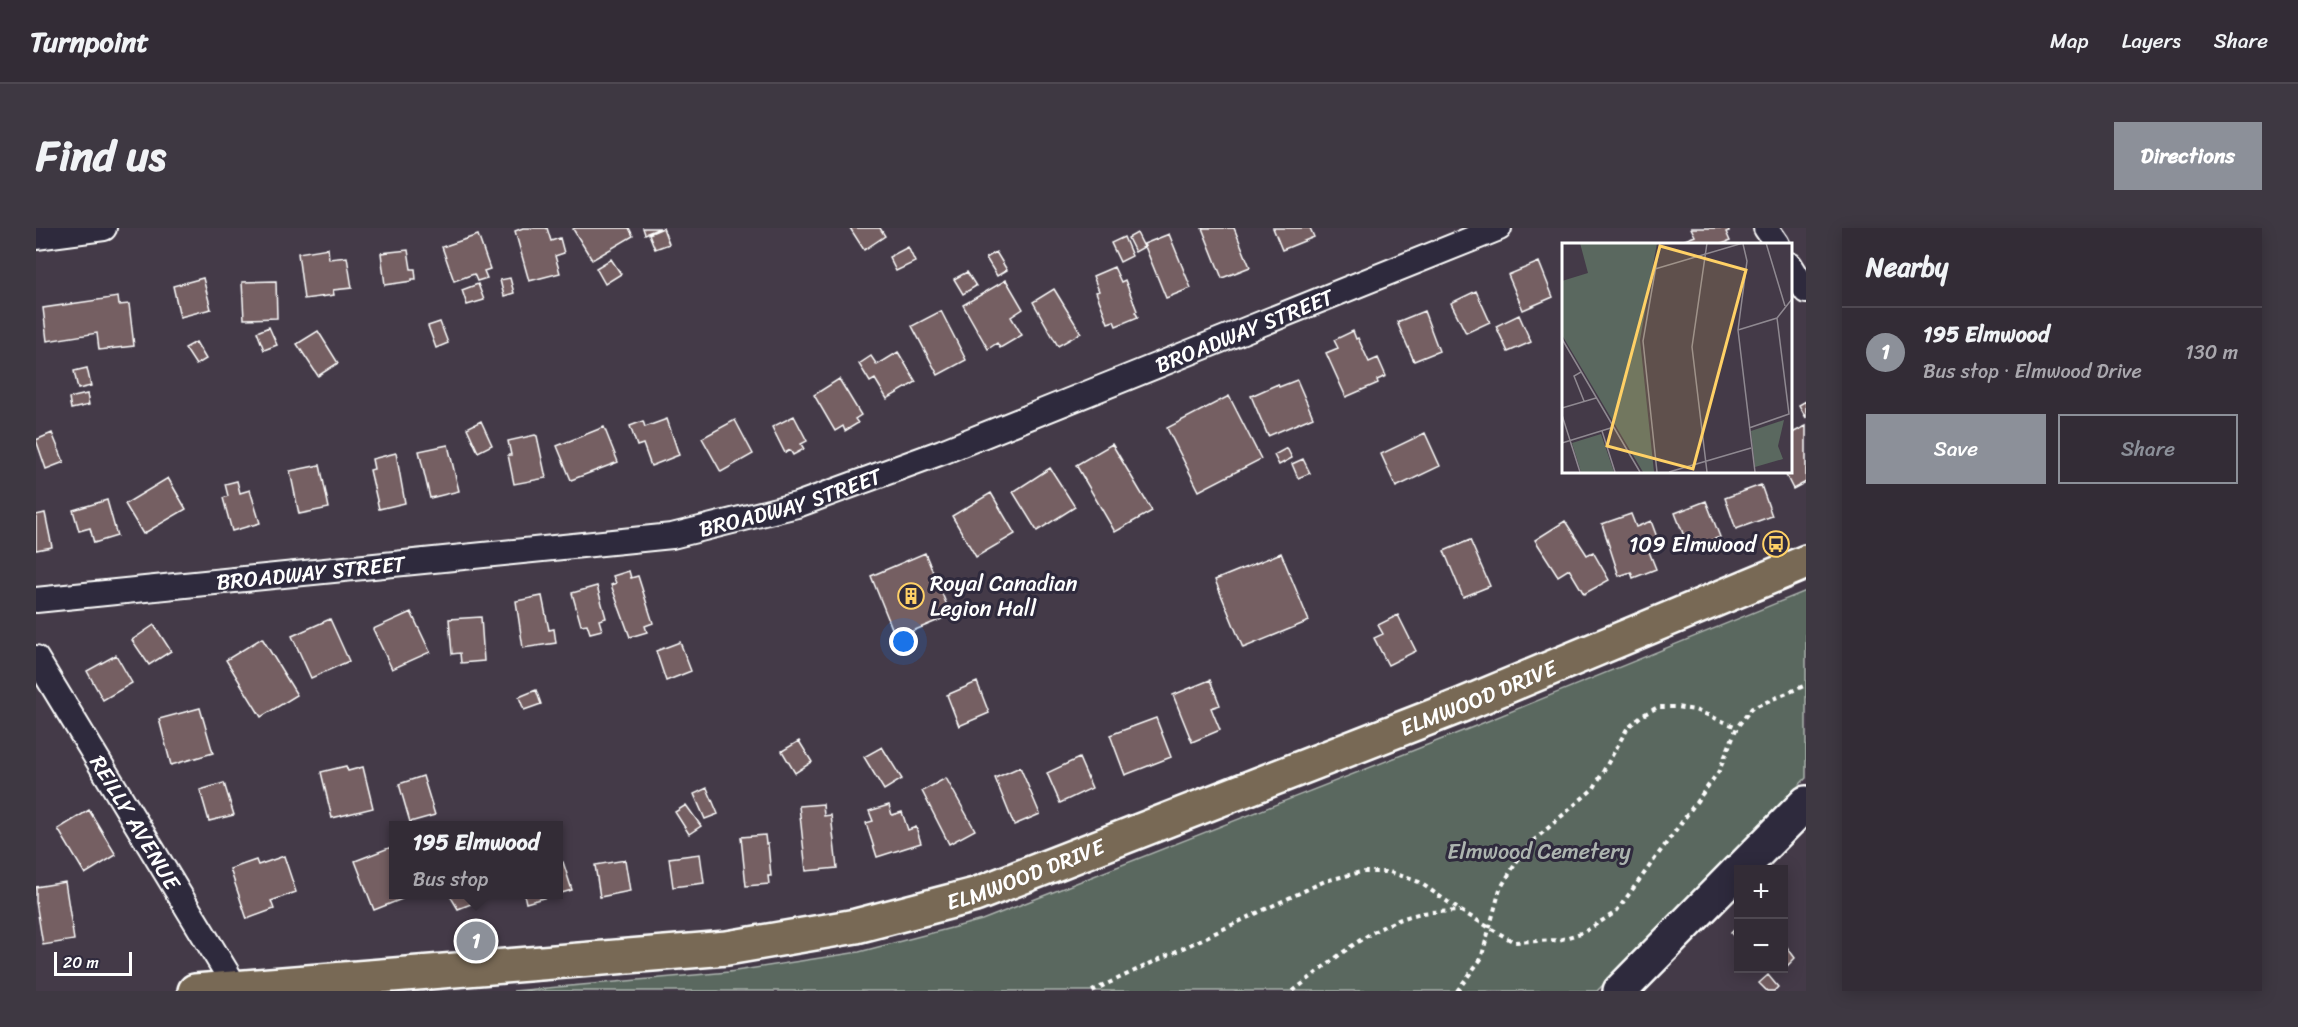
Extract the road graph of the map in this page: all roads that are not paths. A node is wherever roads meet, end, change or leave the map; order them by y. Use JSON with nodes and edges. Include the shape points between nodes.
{"nodes":[{"id":1,"x":104,"y":228,"type":"edge"},
{"id":2,"x":1499,"y":228,"type":"edge"},
{"id":3,"x":1766,"y":228,"type":"edge"},
{"id":4,"x":36,"y":237,"type":"edge"},
{"id":5,"x":1776,"y":243,"type":"edge"},
{"id":6,"x":1791,"y":267,"type":"edge"},
{"id":7,"x":1806,"y":291,"type":"edge"},
{"id":8,"x":1806,"y":562,"type":"edge"},
{"id":9,"x":36,"y":600,"type":"edge"},
{"id":10,"x":36,"y":658,"type":"edge"},
{"id":11,"x":1806,"y":803,"type":"edge"},
{"id":12,"x":1744,"y":865,"type":"edge"},
{"id":13,"x":1734,"y":876,"type":"edge"},
{"id":14,"x":1635,"y":985,"type":"edge"},
{"id":15,"x":236,"y":988,"type":"junction"},
{"id":16,"x":195,"y":991,"type":"edge"}],
"edges":[{"from":1,"to":4,"type":"street"},
{"from":2,"to":9,"type":"street","name":"BROADWAY STREET","via":[[942,452],[797,505],[672,536]]},
{"from":3,"to":5,"type":"street"},
{"from":6,"to":7,"type":"street"},
{"from":8,"to":15,"type":"main road","name":"ELMWOOD DRIVE","via":[[1462,705],[975,895],[856,926],[727,948]]},
{"from":10,"to":15,"type":"street","name":"REILLY AVENUE"},
{"from":11,"to":12,"type":"main road"},
{"from":13,"to":14,"type":"main road"},
{"from":15,"to":16,"type":"main road","name":"ELMWOOD DRIVE"}]}
